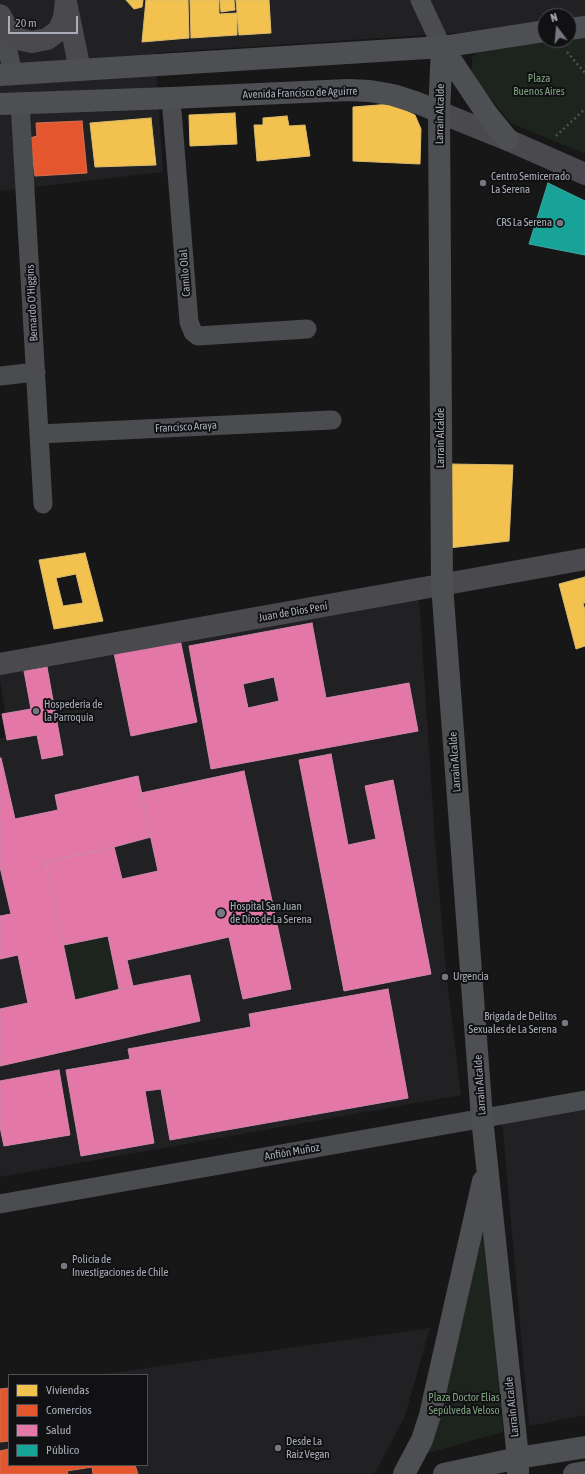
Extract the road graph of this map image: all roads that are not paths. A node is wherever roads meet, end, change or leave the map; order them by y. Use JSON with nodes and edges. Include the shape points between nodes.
{"nodes":[{"id":1,"x":66,"y":0,"type":"edge"},
{"id":2,"x":420,"y":0,"type":"edge"},
{"id":3,"x":0,"y":15,"type":"edge"},
{"id":4,"x":537,"y":32,"type":"edge"},
{"id":5,"x":442,"y":47,"type":"junction"},
{"id":6,"x":80,"y":70,"type":"junction"},
{"id":7,"x":7,"y":75,"type":"edge"},
{"id":8,"x":171,"y":98,"type":"junction"},
{"id":9,"x":46,"y":102,"type":"junction"},
{"id":10,"x":10,"y":103,"type":"edge"},
{"id":11,"x":439,"y":112,"type":"junction"},
{"id":12,"x":508,"y":140,"type":"junction"},
{"id":13,"x":585,"y":174,"type":"edge"},
{"id":14,"x":307,"y":329,"type":"dead end"},
{"id":15,"x":36,"y":372,"type":"junction"},
{"id":16,"x":0,"y":376,"type":"edge"},
{"id":17,"x":332,"y":420,"type":"dead end"},
{"id":18,"x":39,"y":434,"type":"junction"},
{"id":19,"x":43,"y":504,"type":"dead end"},
{"id":20,"x":585,"y":559,"type":"edge"},
{"id":21,"x":442,"y":585,"type":"junction"},
{"id":22,"x":0,"y":664,"type":"edge"},
{"id":23,"x":585,"y":1100,"type":"edge"},
{"id":24,"x":482,"y":1118,"type":"junction"},
{"id":25,"x":486,"y":1164,"type":"junction"},
{"id":26,"x":0,"y":1204,"type":"edge"},
{"id":27,"x":585,"y":1447,"type":"edge"},
{"id":28,"x":518,"y":1466,"type":"edge"},
{"id":29,"x":585,"y":1472,"type":"edge"},
{"id":30,"x":404,"y":1474,"type":"edge"},
{"id":31,"x":444,"y":1474,"type":"edge"},
{"id":32,"x":574,"y":1474,"type":"edge"}],
"edges":[{"from":1,"to":3,"type":"main road","via":[[64,18],[58,31],[47,39],[32,42],[18,39]]},
{"from":1,"to":6,"type":"main road"},
{"from":2,"to":5,"type":"street"},
{"from":3,"to":7,"type":"street"},
{"from":4,"to":5,"type":"main road"},
{"from":5,"to":6,"type":"main road"},
{"from":5,"to":11,"type":"main road","name":"Larraín Alcalde"},
{"from":5,"to":12,"type":"main road","via":[[487,114]]},
{"from":6,"to":7,"type":"main road"},
{"from":6,"to":9,"type":"main road"},
{"from":7,"to":9,"type":"main road"},
{"from":8,"to":9,"type":"main road","name":"Avenida Francisco de Aguirre"},
{"from":8,"to":11,"type":"main road","name":"Avenida Francisco de Aguirre","via":[[370,91],[393,95]]},
{"from":8,"to":14,"type":"street","name":"Camilo Olal","via":[[189,322],[193,332],[198,336]]},
{"from":9,"to":10,"type":"main road","name":"Avenida Francisco de Aguirre"},
{"from":10,"to":15,"type":"street","name":"Bernardo O'Higgins"},
{"from":11,"to":12,"type":"main road","name":"Avenida Francisco de Aguirre"},
{"from":11,"to":21,"type":"main road","name":"Larraín Alcalde"},
{"from":12,"to":13,"type":"main road","name":"Avenida Francisco de Aguirre"},
{"from":15,"to":16,"type":"street"},
{"from":15,"to":18,"type":"street","name":"Bernardo O'Higgins"},
{"from":17,"to":18,"type":"street","name":"Francisco Araya"},
{"from":18,"to":19,"type":"street","name":"Bernardo O'Higgins"},
{"from":20,"to":21,"type":"main road","name":"Juan de Dios Pení"},
{"from":21,"to":22,"type":"main road","name":"Juan de Dios Pení"},
{"from":21,"to":24,"type":"main road","name":"Larraín Alcalde"},
{"from":23,"to":24,"type":"street","name":"Anfión Muñoz"},
{"from":24,"to":25,"type":"main road","name":"Larraín Alcalde"},
{"from":24,"to":26,"type":"street","name":"Anfión Muñoz"},
{"from":25,"to":28,"type":"main road","name":"Larraín Alcalde"},
{"from":25,"to":30,"type":"main road","via":[[430,1415],[422,1440]]},
{"from":27,"to":28,"type":"main road"},
{"from":28,"to":31,"type":"main road"},
{"from":29,"to":32,"type":"main road"}]}
